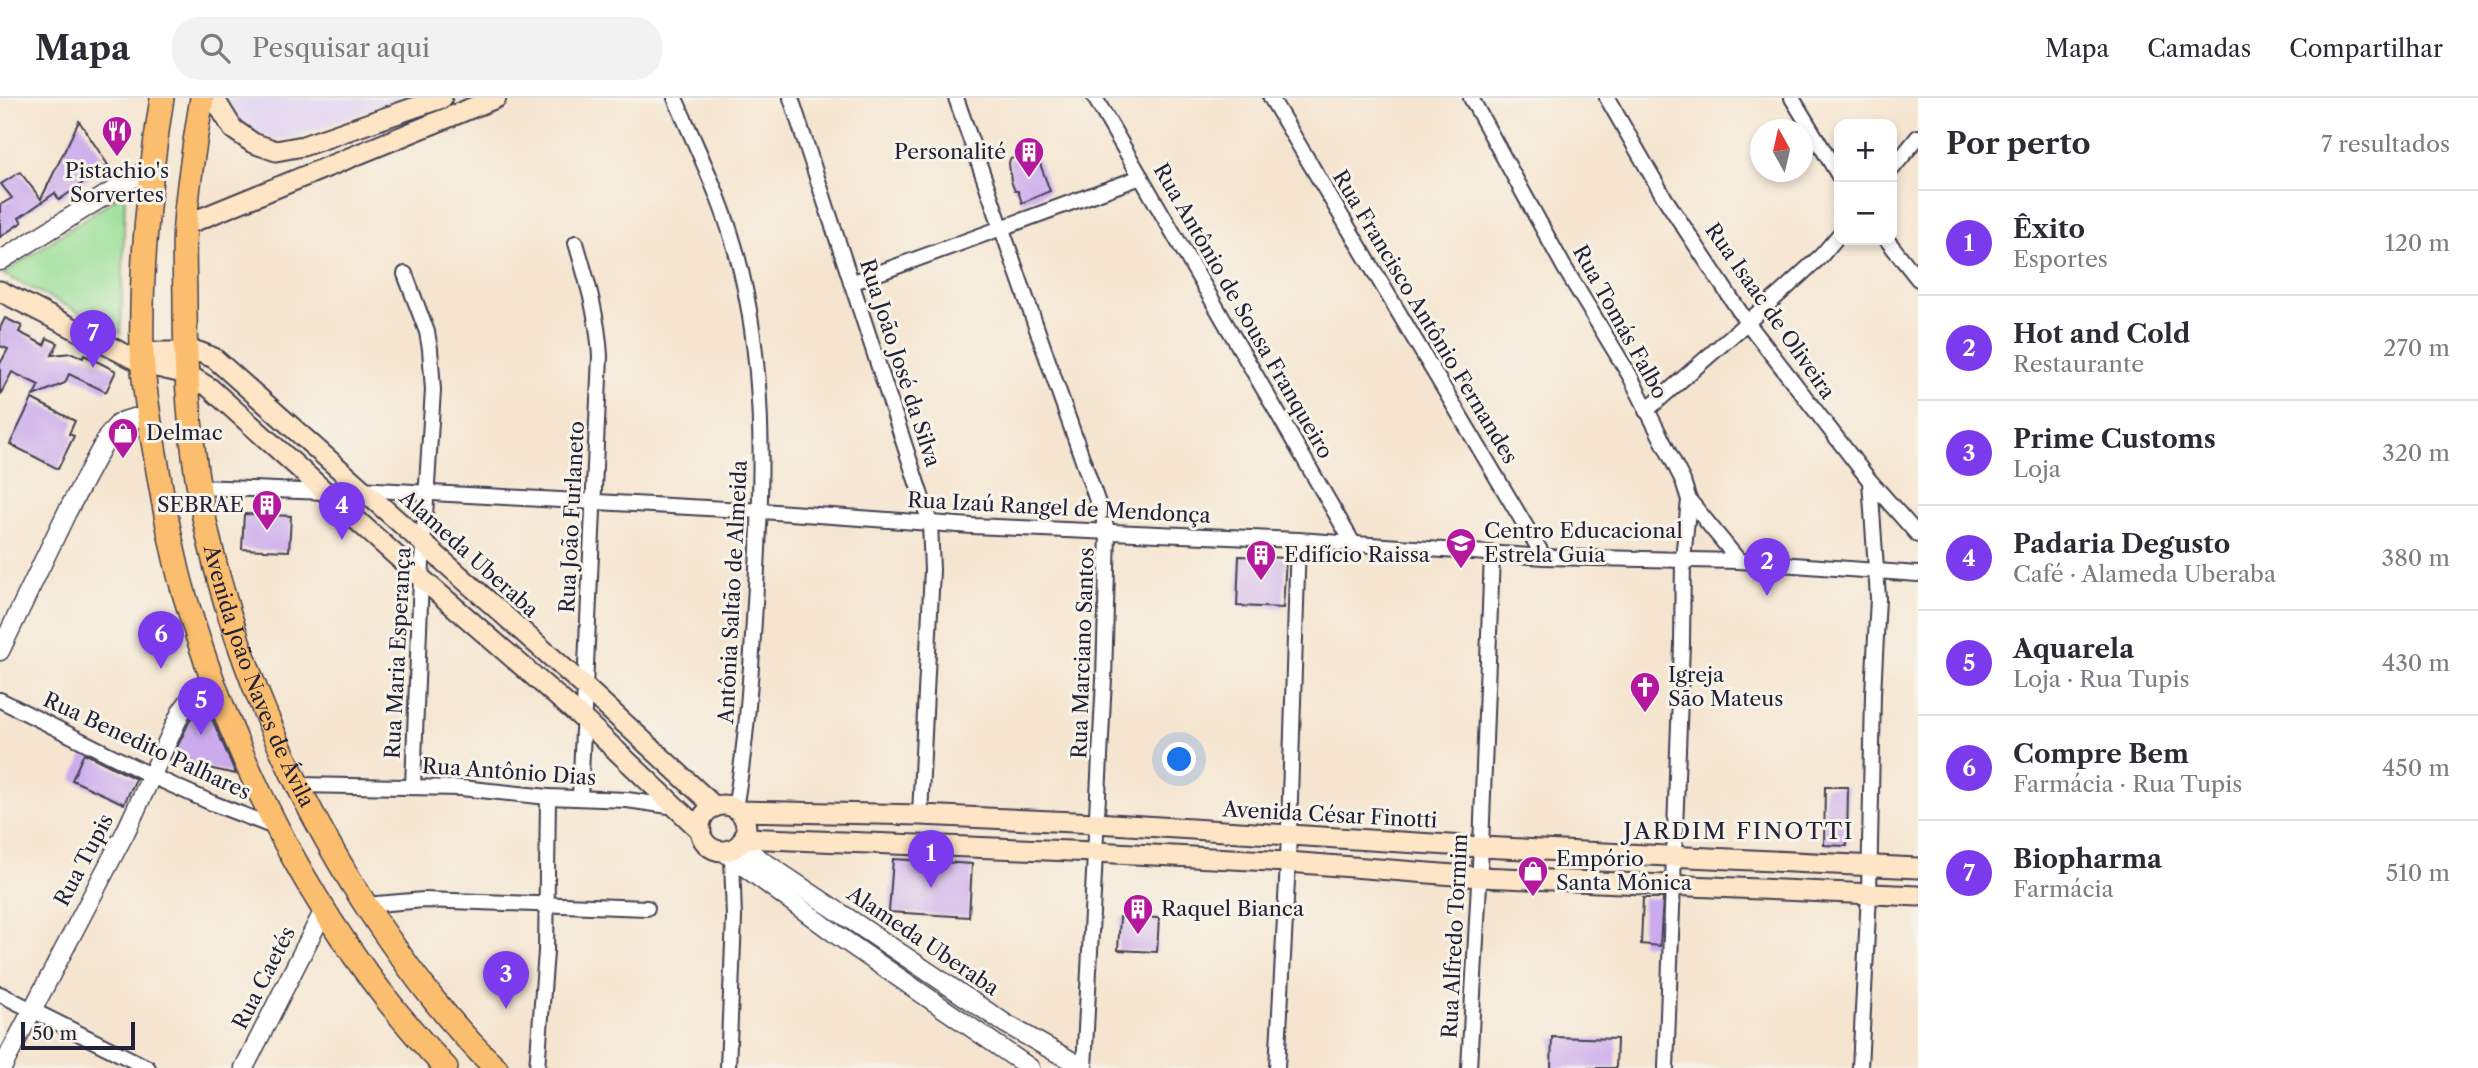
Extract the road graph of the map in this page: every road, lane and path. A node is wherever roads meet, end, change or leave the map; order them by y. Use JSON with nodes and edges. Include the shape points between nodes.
{"nodes":[{"id":1,"x":202,"y":98,"type":"edge"},
{"id":2,"x":214,"y":98,"type":"edge"},
{"id":3,"x":442,"y":98,"type":"edge"},
{"id":4,"x":675,"y":98,"type":"edge"},
{"id":5,"x":790,"y":98,"type":"edge"},
{"id":6,"x":956,"y":98,"type":"edge"},
{"id":7,"x":1095,"y":98,"type":"edge"},
{"id":8,"x":1271,"y":98,"type":"edge"},
{"id":9,"x":1471,"y":98,"type":"edge"},
{"id":10,"x":1607,"y":98,"type":"edge"},
{"id":11,"x":1792,"y":98,"type":"edge"},
{"id":12,"x":156,"y":100,"type":"edge"},
{"id":13,"x":482,"y":100,"type":"edge"},
{"id":14,"x":1918,"y":137,"type":"edge"},
{"id":15,"x":1897,"y":163,"type":"edge"},
{"id":16,"x":151,"y":167,"type":"junction"},
{"id":17,"x":1834,"y":168,"type":"edge"},
{"id":18,"x":1141,"y":177,"type":"junction"},
{"id":19,"x":185,"y":225,"type":"junction"},
{"id":20,"x":1000,"y":228,"type":"junction"},
{"id":21,"x":1834,"y":241,"type":"edge"},
{"id":22,"x":576,"y":243,"type":"dead end"},
{"id":23,"x":1891,"y":245,"type":"edge"},
{"id":24,"x":0,"y":261,"type":"edge"},
{"id":25,"x":405,"y":274,"type":"dead end"},
{"id":26,"x":1918,"y":279,"type":"edge"},
{"id":27,"x":851,"y":283,"type":"junction"},
{"id":28,"x":0,"y":291,"type":"edge"},
{"id":29,"x":1746,"y":321,"type":"junction"},
{"id":30,"x":143,"y":358,"type":"junction"},
{"id":31,"x":186,"y":364,"type":"junction"},
{"id":32,"x":1646,"y":411,"type":"junction"},
{"id":33,"x":150,"y":418,"type":"junction"},
{"id":34,"x":1870,"y":481,"type":"junction"},
{"id":35,"x":198,"y":487,"type":"junction"},
{"id":36,"x":359,"y":489,"type":"junction"},
{"id":37,"x":326,"y":492,"type":"junction"},
{"id":38,"x":428,"y":493,"type":"junction"},
{"id":39,"x":1689,"y":500,"type":"junction"},
{"id":40,"x":594,"y":502,"type":"junction"},
{"id":41,"x":762,"y":511,"type":"junction"},
{"id":42,"x":930,"y":523,"type":"junction"},
{"id":43,"x":1108,"y":532,"type":"junction"},
{"id":44,"x":1918,"y":535,"type":"edge"},
{"id":45,"x":1298,"y":540,"type":"junction"},
{"id":46,"x":423,"y":545,"type":"junction"},
{"id":47,"x":1354,"y":545,"type":"junction"},
{"id":48,"x":1492,"y":554,"type":"junction"},
{"id":49,"x":1544,"y":557,"type":"junction"},
{"id":50,"x":1683,"y":559,"type":"junction"},
{"id":51,"x":1739,"y":561,"type":"junction"},
{"id":52,"x":1875,"y":571,"type":"junction"},
{"id":53,"x":1918,"y":575,"type":"edge"},
{"id":54,"x":421,"y":578,"type":"junction"},
{"id":55,"x":0,"y":651,"type":"edge"},
{"id":56,"x":214,"y":681,"type":"junction"},
{"id":57,"x":584,"y":686,"type":"junction"},
{"id":58,"x":0,"y":700,"type":"edge"},
{"id":59,"x":582,"y":718,"type":"junction"},
{"id":60,"x":152,"y":776,"type":"junction"},
{"id":61,"x":297,"y":785,"type":"junction"},
{"id":62,"x":413,"y":786,"type":"junction"},
{"id":63,"x":548,"y":797,"type":"junction"},
{"id":64,"x":580,"y":797,"type":"junction"},
{"id":65,"x":677,"y":807,"type":"junction"},
{"id":66,"x":730,"y":809,"type":"junction"},
{"id":67,"x":920,"y":815,"type":"junction"},
{"id":68,"x":1096,"y":823,"type":"junction"},
{"id":69,"x":277,"y":828,"type":"junction"},
{"id":70,"x":701,"y":831,"type":"junction"},
{"id":71,"x":1288,"y":835,"type":"junction"},
{"id":72,"x":1481,"y":847,"type":"junction"},
{"id":73,"x":735,"y":848,"type":"junction"},
{"id":74,"x":1095,"y":852,"type":"junction"},
{"id":75,"x":1673,"y":855,"type":"junction"},
{"id":76,"x":1288,"y":862,"type":"junction"},
{"id":77,"x":1870,"y":866,"type":"junction"},
{"id":78,"x":1918,"y":868,"type":"edge"},
{"id":79,"x":1480,"y":877,"type":"junction"},
{"id":80,"x":1672,"y":885,"type":"junction"},
{"id":81,"x":1869,"y":894,"type":"junction"},
{"id":82,"x":1918,"y":897,"type":"edge"},
{"id":83,"x":365,"y":905,"type":"junction"},
{"id":84,"x":545,"y":906,"type":"junction"},
{"id":85,"x":325,"y":908,"type":"junction"},
{"id":86,"x":647,"y":908,"type":"dead end"},
{"id":87,"x":0,"y":994,"type":"edge"},
{"id":88,"x":33,"y":1011,"type":"junction"},
{"id":89,"x":2,"y":1068,"type":"edge"},
{"id":90,"x":148,"y":1068,"type":"edge"},
{"id":91,"x":244,"y":1068,"type":"edge"},
{"id":92,"x":446,"y":1068,"type":"edge"},
{"id":93,"x":496,"y":1068,"type":"edge"},
{"id":94,"x":537,"y":1068,"type":"edge"},
{"id":95,"x":728,"y":1068,"type":"edge"},
{"id":96,"x":1030,"y":1068,"type":"edge"},
{"id":97,"x":1084,"y":1068,"type":"edge"},
{"id":98,"x":1277,"y":1068,"type":"edge"},
{"id":99,"x":1469,"y":1068,"type":"edge"},
{"id":100,"x":1666,"y":1068,"type":"edge"},
{"id":101,"x":1860,"y":1068,"type":"edge"}],
"edges":[{"from":1,"to":19,"type":"main road","name":"Avenida João Naves de Ávila"},
{"from":2,"to":3,"type":"main road","via":[[233,129],[276,151]]},
{"from":4,"to":41,"type":"street","name":"Antônia Saltão de Almeida","via":[[710,173],[741,271],[758,391]]},
{"from":5,"to":27,"type":"street","name":"Rua João José da Silva"},
{"from":6,"to":20,"type":"street","name":"Rua Marciano Santos"},
{"from":7,"to":18,"type":"street","name":"Rua Antônio de Sousa Franqueiro"},
{"from":8,"to":49,"type":"street","name":"Rua Francisco Antônio Fernandes"},
{"from":9,"to":32,"type":"street","name":"Rua Tomás Falbo"},
{"from":10,"to":29,"type":"street","name":"Rua Isaac de Oliveira","via":[[1664,197]]},
{"from":11,"to":17,"type":"street"},
{"from":12,"to":16,"type":"main road","name":"Avenida João Naves de Ávila"},
{"from":13,"to":19,"type":"main road"},
{"from":14,"to":15,"type":"street"},
{"from":16,"to":24,"type":"street"},
{"from":16,"to":30,"type":"main road","name":"Avenida João Naves de Ávila"},
{"from":18,"to":20,"type":"street"},
{"from":18,"to":47,"type":"street","name":"Rua Antônio de Sousa Franqueiro"},
{"from":19,"to":31,"type":"main road","name":"Avenida João Naves de Ávila"},
{"from":20,"to":27,"type":"street"},
{"from":20,"to":43,"type":"street","name":"Rua Marciano Santos"},
{"from":21,"to":29,"type":"street"},
{"from":22,"to":40,"type":"street","name":"Rua João Furlaneto","via":[[599,332]]},
{"from":23,"to":26,"type":"street"},
{"from":25,"to":38,"type":"street","name":"Rua Maria Esperança","via":[[430,349],[433,390]]},
{"from":27,"to":42,"type":"street","name":"Rua João José da Silva"},
{"from":28,"to":30,"type":"main road"},
{"from":29,"to":32,"type":"street"},
{"from":29,"to":34,"type":"street","name":"Rua Isaac de Oliveira"},
{"from":30,"to":31,"type":"main road"},
{"from":30,"to":33,"type":"main road","name":"Avenida João Naves de Ávila"},
{"from":31,"to":35,"type":"main road","name":"Avenida João Naves de Ávila"},
{"from":31,"to":36,"type":"main road","name":"Alameda Uberaba","via":[[199,352],[214,358]]},
{"from":31,"to":37,"type":"main road","name":"Alameda Uberaba"},
{"from":32,"to":39,"type":"street","name":"Rua Tomás Falbo"},
{"from":33,"to":55,"type":"street","via":[[120,422],[109,434]]},
{"from":33,"to":56,"type":"main road","name":"Avenida João Naves de Ávila","via":[[172,546]]},
{"from":34,"to":44,"type":"street","name":"Rua Isaac de Oliveira"},
{"from":34,"to":52,"type":"street"},
{"from":35,"to":37,"type":"street","name":"Rua Izaú Rangel de Mendonça"},
{"from":35,"to":61,"type":"main road","name":"Avenida João Naves de Ávila","via":[[242,652]]},
{"from":36,"to":37,"type":"street","name":"Rua Izaú Rangel de Mendonça"},
{"from":36,"to":38,"type":"street","name":"Rua Izaú Rangel de Mendonça"},
{"from":36,"to":46,"type":"main road","name":"Alameda Uberaba"},
{"from":37,"to":54,"type":"main road","name":"Alameda Uberaba"},
{"from":38,"to":40,"type":"street","name":"Rua Izaú Rangel de Mendonça"},
{"from":38,"to":46,"type":"street","name":"Rua Maria Esperança"},
{"from":39,"to":50,"type":"street"},
{"from":39,"to":51,"type":"street","name":"Rua Tomás Falbo"},
{"from":40,"to":41,"type":"street","name":"Rua Izaú Rangel de Mendonça"},
{"from":40,"to":57,"type":"street","name":"Rua João Furlaneto"},
{"from":41,"to":42,"type":"street","name":"Rua Izaú Rangel de Mendonça"},
{"from":41,"to":66,"type":"street","name":"Antônia Saltão de Almeida","via":[[743,761]]},
{"from":42,"to":43,"type":"street","name":"Rua Izaú Rangel de Mendonça"},
{"from":42,"to":67,"type":"street","name":"Rua João José da Silva","via":[[932,569]]},
{"from":43,"to":45,"type":"street","name":"Rua Izaú Rangel de Mendonça"},
{"from":43,"to":68,"type":"street","name":"Rua Marciano Santos"},
{"from":45,"to":47,"type":"street","name":"Rua Izaú Rangel de Mendonça"},
{"from":45,"to":71,"type":"street"},
{"from":46,"to":54,"type":"street","name":"Rua Maria Esperança"},
{"from":46,"to":57,"type":"main road","name":"Alameda Uberaba"},
{"from":47,"to":48,"type":"street","name":"Rua Izaú Rangel de Mendonça"},
{"from":48,"to":49,"type":"street","name":"Rua Izaú Rangel de Mendonça"},
{"from":48,"to":72,"type":"street","name":"Rua Alfredo Tormim"},
{"from":49,"to":50,"type":"street","name":"Rua Izaú Rangel de Mendonça"},
{"from":50,"to":51,"type":"street","name":"Rua Izaú Rangel de Mendonça"},
{"from":50,"to":75,"type":"street"},
{"from":51,"to":52,"type":"street","name":"Rua Izaú Rangel de Mendonça"},
{"from":52,"to":53,"type":"street","name":"Rua Izaú Rangel de Mendonça"},
{"from":52,"to":77,"type":"street"},
{"from":54,"to":59,"type":"main road","name":"Alameda Uberaba"},
{"from":54,"to":62,"type":"street","name":"Rua Maria Esperança"},
{"from":56,"to":60,"type":"street","name":"Rua Tupis","via":[[187,702]]},
{"from":56,"to":69,"type":"main road","name":"Avenida João Naves de Ávila"},
{"from":57,"to":59,"type":"street","name":"Rua João Furlaneto"},
{"from":57,"to":66,"type":"main road","name":"Alameda Uberaba"},
{"from":58,"to":60,"type":"street","name":"Rua Benedito Palhares"},
{"from":59,"to":64,"type":"street","name":"Rua João Furlaneto"},
{"from":59,"to":65,"type":"main road","name":"Alameda Uberaba"},
{"from":60,"to":69,"type":"street","name":"Rua Benedito Palhares"},
{"from":60,"to":88,"type":"street","name":"Rua Tupis"},
{"from":61,"to":62,"type":"street","name":"Rua Antônio Dias"},
{"from":61,"to":83,"type":"main road","name":"Avenida João Naves de Ávila"},
{"from":62,"to":63,"type":"street","name":"Rua Antônio Dias"},
{"from":63,"to":64,"type":"street","name":"Rua Antônio Dias"},
{"from":63,"to":84,"type":"street"},
{"from":64,"to":65,"type":"street","name":"Rua Antônio Dias"},
{"from":65,"to":70,"type":"main road","name":"Alameda Uberaba"},
{"from":66,"to":67,"type":"main road","name":"Avenida César Finotti"},
{"from":66,"to":70,"type":"main road","via":[[702,819]]},
{"from":66,"to":73,"type":"main road","via":[[746,824]]},
{"from":67,"to":68,"type":"main road","name":"Avenida César Finotti"},
{"from":68,"to":71,"type":"main road","name":"Avenida César Finotti"},
{"from":68,"to":74,"type":"street","name":"Rua Marciano Santos"},
{"from":69,"to":85,"type":"main road","name":"Avenida João Naves de Ávila"},
{"from":70,"to":73,"type":"main road","name":"Alameda Uberaba","via":[[708,845]]},
{"from":71,"to":72,"type":"main road","name":"Avenida César Finotti"},
{"from":71,"to":76,"type":"street"},
{"from":72,"to":75,"type":"main road","name":"Avenida César Finotti"},
{"from":72,"to":79,"type":"street","name":"Rua Alfredo Tormim"},
{"from":73,"to":74,"type":"main road"},
{"from":73,"to":95,"type":"street"},
{"from":73,"to":96,"type":"street","name":"Alameda Uberaba","via":[[826,928]]},
{"from":73,"to":97,"type":"street","name":"Alameda Uberaba","via":[[1006,1024]]},
{"from":74,"to":76,"type":"main road"},
{"from":74,"to":97,"type":"street","name":"Rua Marciano Santos"},
{"from":75,"to":77,"type":"main road","name":"Avenida César Finotti"},
{"from":75,"to":80,"type":"street"},
{"from":76,"to":79,"type":"main road"},
{"from":76,"to":98,"type":"street"},
{"from":77,"to":78,"type":"main road","name":"Avenida César Finotti"},
{"from":77,"to":81,"type":"street"},
{"from":79,"to":80,"type":"main road"},
{"from":79,"to":99,"type":"street","name":"Rua Alfredo Tormim"},
{"from":80,"to":81,"type":"main road"},
{"from":80,"to":100,"type":"street"},
{"from":81,"to":82,"type":"main road"},
{"from":81,"to":101,"type":"street"},
{"from":83,"to":84,"type":"street","via":[[424,900]]},
{"from":83,"to":93,"type":"main road","name":"Avenida João Naves de Ávila","via":[[446,1015]]},
{"from":84,"to":86,"type":"street"},
{"from":84,"to":94,"type":"street"},
{"from":85,"to":91,"type":"street","name":"Rua Caetés"},
{"from":85,"to":92,"type":"main road","name":"Avenida João Naves de Ávila","via":[[398,1014]]},
{"from":87,"to":88,"type":"street"},
{"from":88,"to":89,"type":"street","name":"Rua Tupis"},
{"from":88,"to":90,"type":"street"}]}
